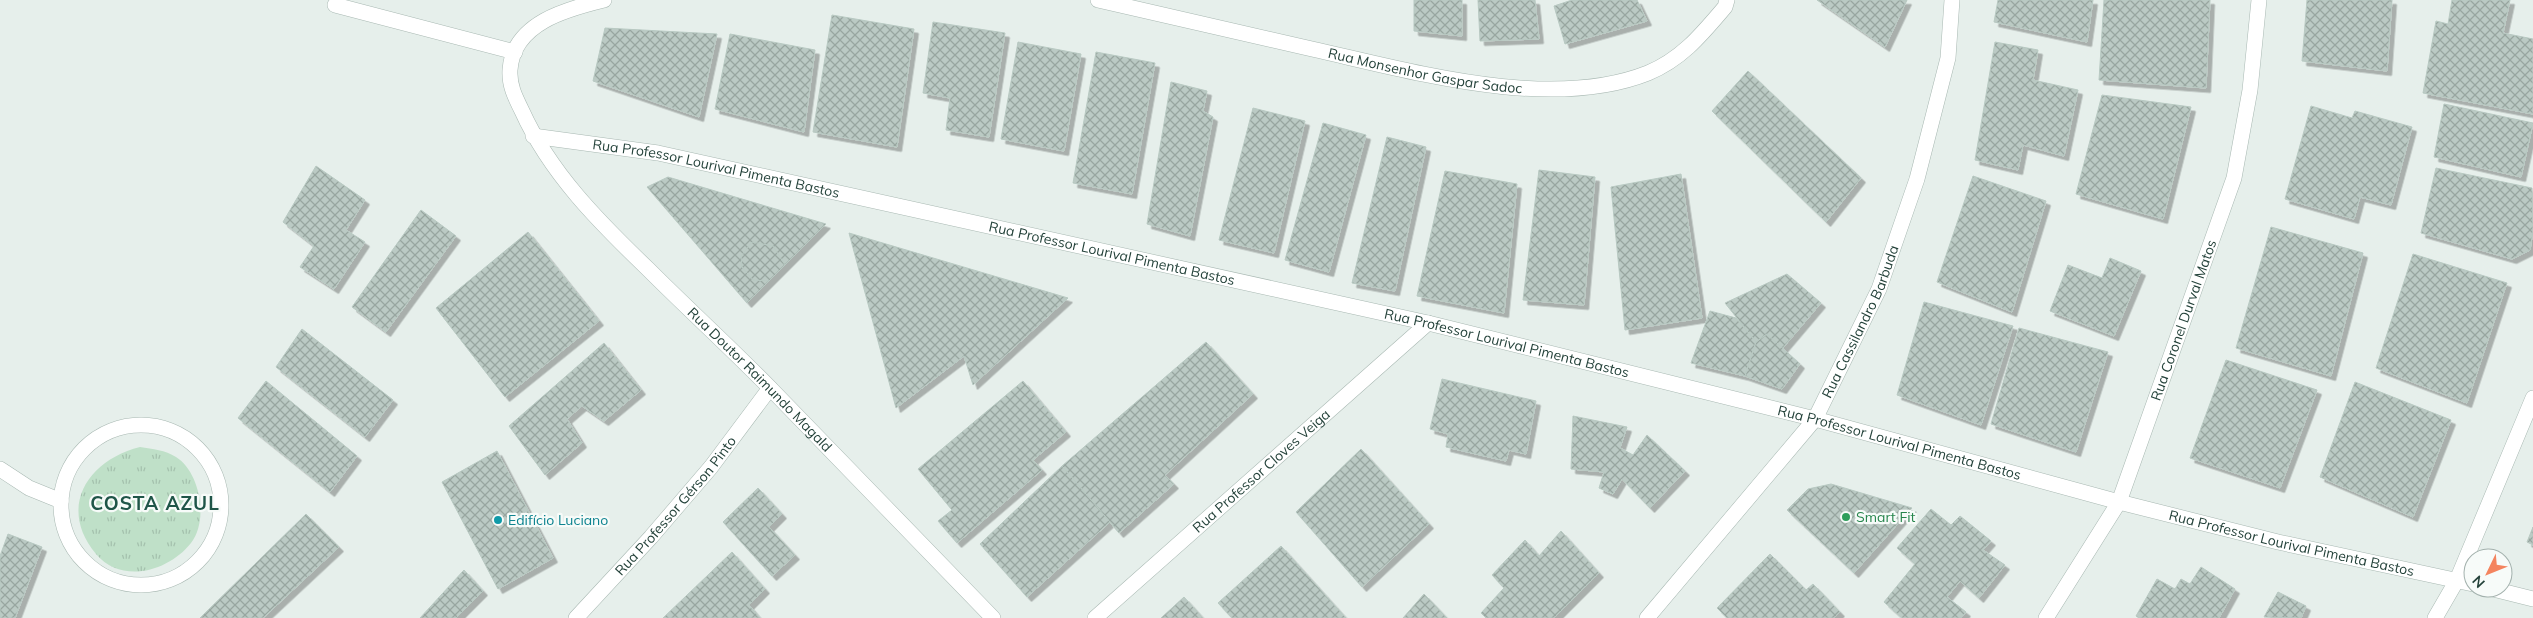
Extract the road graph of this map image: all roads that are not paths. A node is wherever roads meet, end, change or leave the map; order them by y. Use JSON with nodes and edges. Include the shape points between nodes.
{"nodes":[{"id":1,"x":604,"y":0,"type":"edge"},
{"id":2,"x":1098,"y":0,"type":"edge"},
{"id":3,"x":1727,"y":0,"type":"edge"},
{"id":4,"x":1952,"y":0,"type":"edge"},
{"id":5,"x":2260,"y":0,"type":"edge"},
{"id":6,"x":335,"y":5,"type":"dead end"},
{"id":7,"x":515,"y":52,"type":"junction"},
{"id":8,"x":533,"y":136,"type":"junction"},
{"id":9,"x":1428,"y":323,"type":"junction"},
{"id":10,"x":770,"y":388,"type":"junction"},
{"id":11,"x":2533,"y":398,"type":"edge"},
{"id":12,"x":1815,"y":419,"type":"junction"},
{"id":13,"x":0,"y":469,"type":"edge"},
{"id":14,"x":61,"y":501,"type":"junction"},
{"id":15,"x":2119,"y":502,"type":"junction"},
{"id":16,"x":2457,"y":580,"type":"junction"},
{"id":17,"x":2463,"y":582,"type":"edge"},
{"id":18,"x":2513,"y":594,"type":"edge"},
{"id":19,"x":2533,"y":599,"type":"edge"},
{"id":20,"x":576,"y":618,"type":"edge"},
{"id":21,"x":992,"y":618,"type":"edge"},
{"id":22,"x":1095,"y":618,"type":"edge"},
{"id":23,"x":1647,"y":618,"type":"edge"},
{"id":24,"x":2046,"y":618,"type":"edge"},
{"id":25,"x":2435,"y":618,"type":"edge"}],
"edges":[{"from":1,"to":7,"type":"street","via":[[568,8],[542,20]]},
{"from":2,"to":3,"type":"street","name":"Rua Monsenhor Gaspar Sadoc","via":[[1436,77],[1532,89],[1596,87],[1648,72],[1691,47],[1725,7]]},
{"from":4,"to":12,"type":"street","name":"Rua Cassilandro Barbuda","via":[[1948,58],[1917,179],[1879,289]]},
{"from":5,"to":15,"type":"street","name":"Rua Coronel Durval Matos","via":[[2250,90],[2234,178]]},
{"from":6,"to":7,"type":"street"},
{"from":7,"to":8,"type":"street","via":[[510,69],[512,90]]},
{"from":8,"to":9,"type":"street","name":"Rua Professor Lourival Pimenta Bastos","via":[[658,153]]},
{"from":8,"to":10,"type":"street","name":"Rua Doutor Raimundo Magald","via":[[601,224]]},
{"from":9,"to":12,"type":"street","name":"Rua Professor Lourival Pimenta Bastos"},
{"from":9,"to":22,"type":"street","name":"Rua Professor Cloves Veiga"},
{"from":10,"to":20,"type":"street","name":"Rua Professor Gérson Pinto","via":[[652,537]]},
{"from":10,"to":21,"type":"street","name":"Rua Doutor Raimundo Magald"},
{"from":11,"to":16,"type":"street"},
{"from":12,"to":15,"type":"street","name":"Rua Professor Lourival Pimenta Bastos"},
{"from":12,"to":23,"type":"street","name":"Rua Cassilandro Barbuda"},
{"from":13,"to":14,"type":"street","via":[[29,488]]},
{"from":14,"to":14,"type":"street","via":[[64,529],[77,554],[98,573],[124,584],[152,585],[178,577],[201,560],[216,537],[222,510],[218,482],[206,457],[185,438],[159,427],[131,425],[105,434],[82,450],[67,474]]},
{"from":15,"to":16,"type":"street","name":"Rua Professor Lourival Pimenta Bastos","via":[[2278,542]]},
{"from":15,"to":24,"type":"street","name":"Rua Coronel Durval Matos"},
{"from":16,"to":17,"type":"street","name":"Rua Professor Lourival Pimenta Bastos"},
{"from":16,"to":25,"type":"street"},
{"from":18,"to":19,"type":"street"}]}
